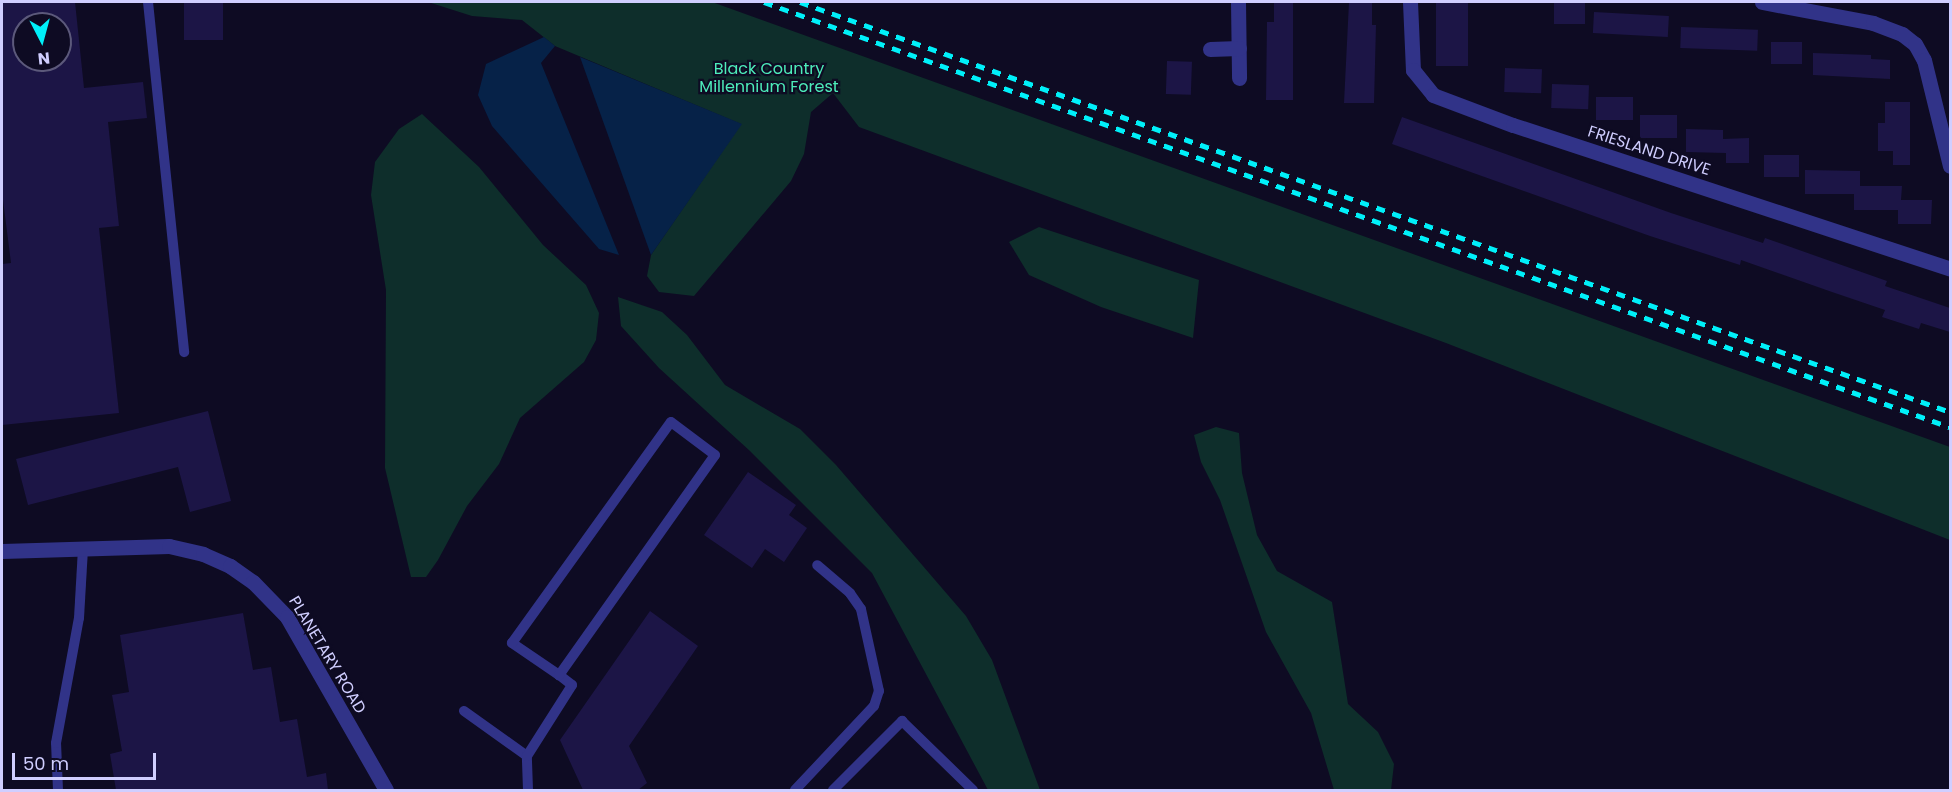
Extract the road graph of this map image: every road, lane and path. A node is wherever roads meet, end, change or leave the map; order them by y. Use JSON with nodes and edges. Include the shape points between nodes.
{"nodes":[{"id":1,"x":148,"y":2,"type":"edge"},
{"id":2,"x":1238,"y":2,"type":"edge"},
{"id":3,"x":1410,"y":2,"type":"edge"},
{"id":4,"x":1762,"y":2,"type":"edge"},
{"id":5,"x":1239,"y":48,"type":"junction"},
{"id":6,"x":1210,"y":49,"type":"dead end"},
{"id":7,"x":1239,"y":78,"type":"dead end"},
{"id":8,"x":1950,"y":166,"type":"edge"},
{"id":9,"x":1950,"y":270,"type":"edge"},
{"id":10,"x":184,"y":351,"type":"dead end"},
{"id":11,"x":83,"y":548,"type":"junction"},
{"id":12,"x":2,"y":551,"type":"edge"},
{"id":13,"x":817,"y":565,"type":"dead end"},
{"id":14,"x":559,"y":675,"type":"junction"},
{"id":15,"x":464,"y":711,"type":"dead end"},
{"id":16,"x":527,"y":756,"type":"junction"},
{"id":17,"x":58,"y":790,"type":"edge"},
{"id":18,"x":386,"y":790,"type":"edge"},
{"id":19,"x":528,"y":790,"type":"edge"},
{"id":20,"x":795,"y":790,"type":"edge"},
{"id":21,"x":833,"y":790,"type":"edge"},
{"id":22,"x":973,"y":790,"type":"edge"}],
"edges":[{"from":1,"to":10,"type":"lane"},
{"from":2,"to":5,"type":"street"},
{"from":3,"to":9,"type":"street","name":"FRIESLAND DRIVE","via":[[1413,70],[1433,95]]},
{"from":4,"to":8,"type":"street","via":[[1873,23],[1902,34],[1915,44],[1924,60]]},
{"from":5,"to":6,"type":"street"},
{"from":5,"to":7,"type":"street"},
{"from":11,"to":12,"type":"street","name":"PLANETARY ROAD"},
{"from":11,"to":17,"type":"lane","via":[[79,618],[56,743]]},
{"from":11,"to":18,"type":"street","name":"PLANETARY ROAD","via":[[169,546],[203,554],[253,582],[287,617]]},
{"from":13,"to":20,"type":"lane","via":[[850,593],[861,609],[879,691],[874,705]]},
{"from":14,"to":14,"type":"lane","via":[[512,643],[671,422],[715,455]]},
{"from":14,"to":16,"type":"lane","via":[[572,685]]},
{"from":15,"to":16,"type":"lane"},
{"from":16,"to":19,"type":"lane"},
{"from":21,"to":22,"type":"lane","via":[[902,721]]}]}
